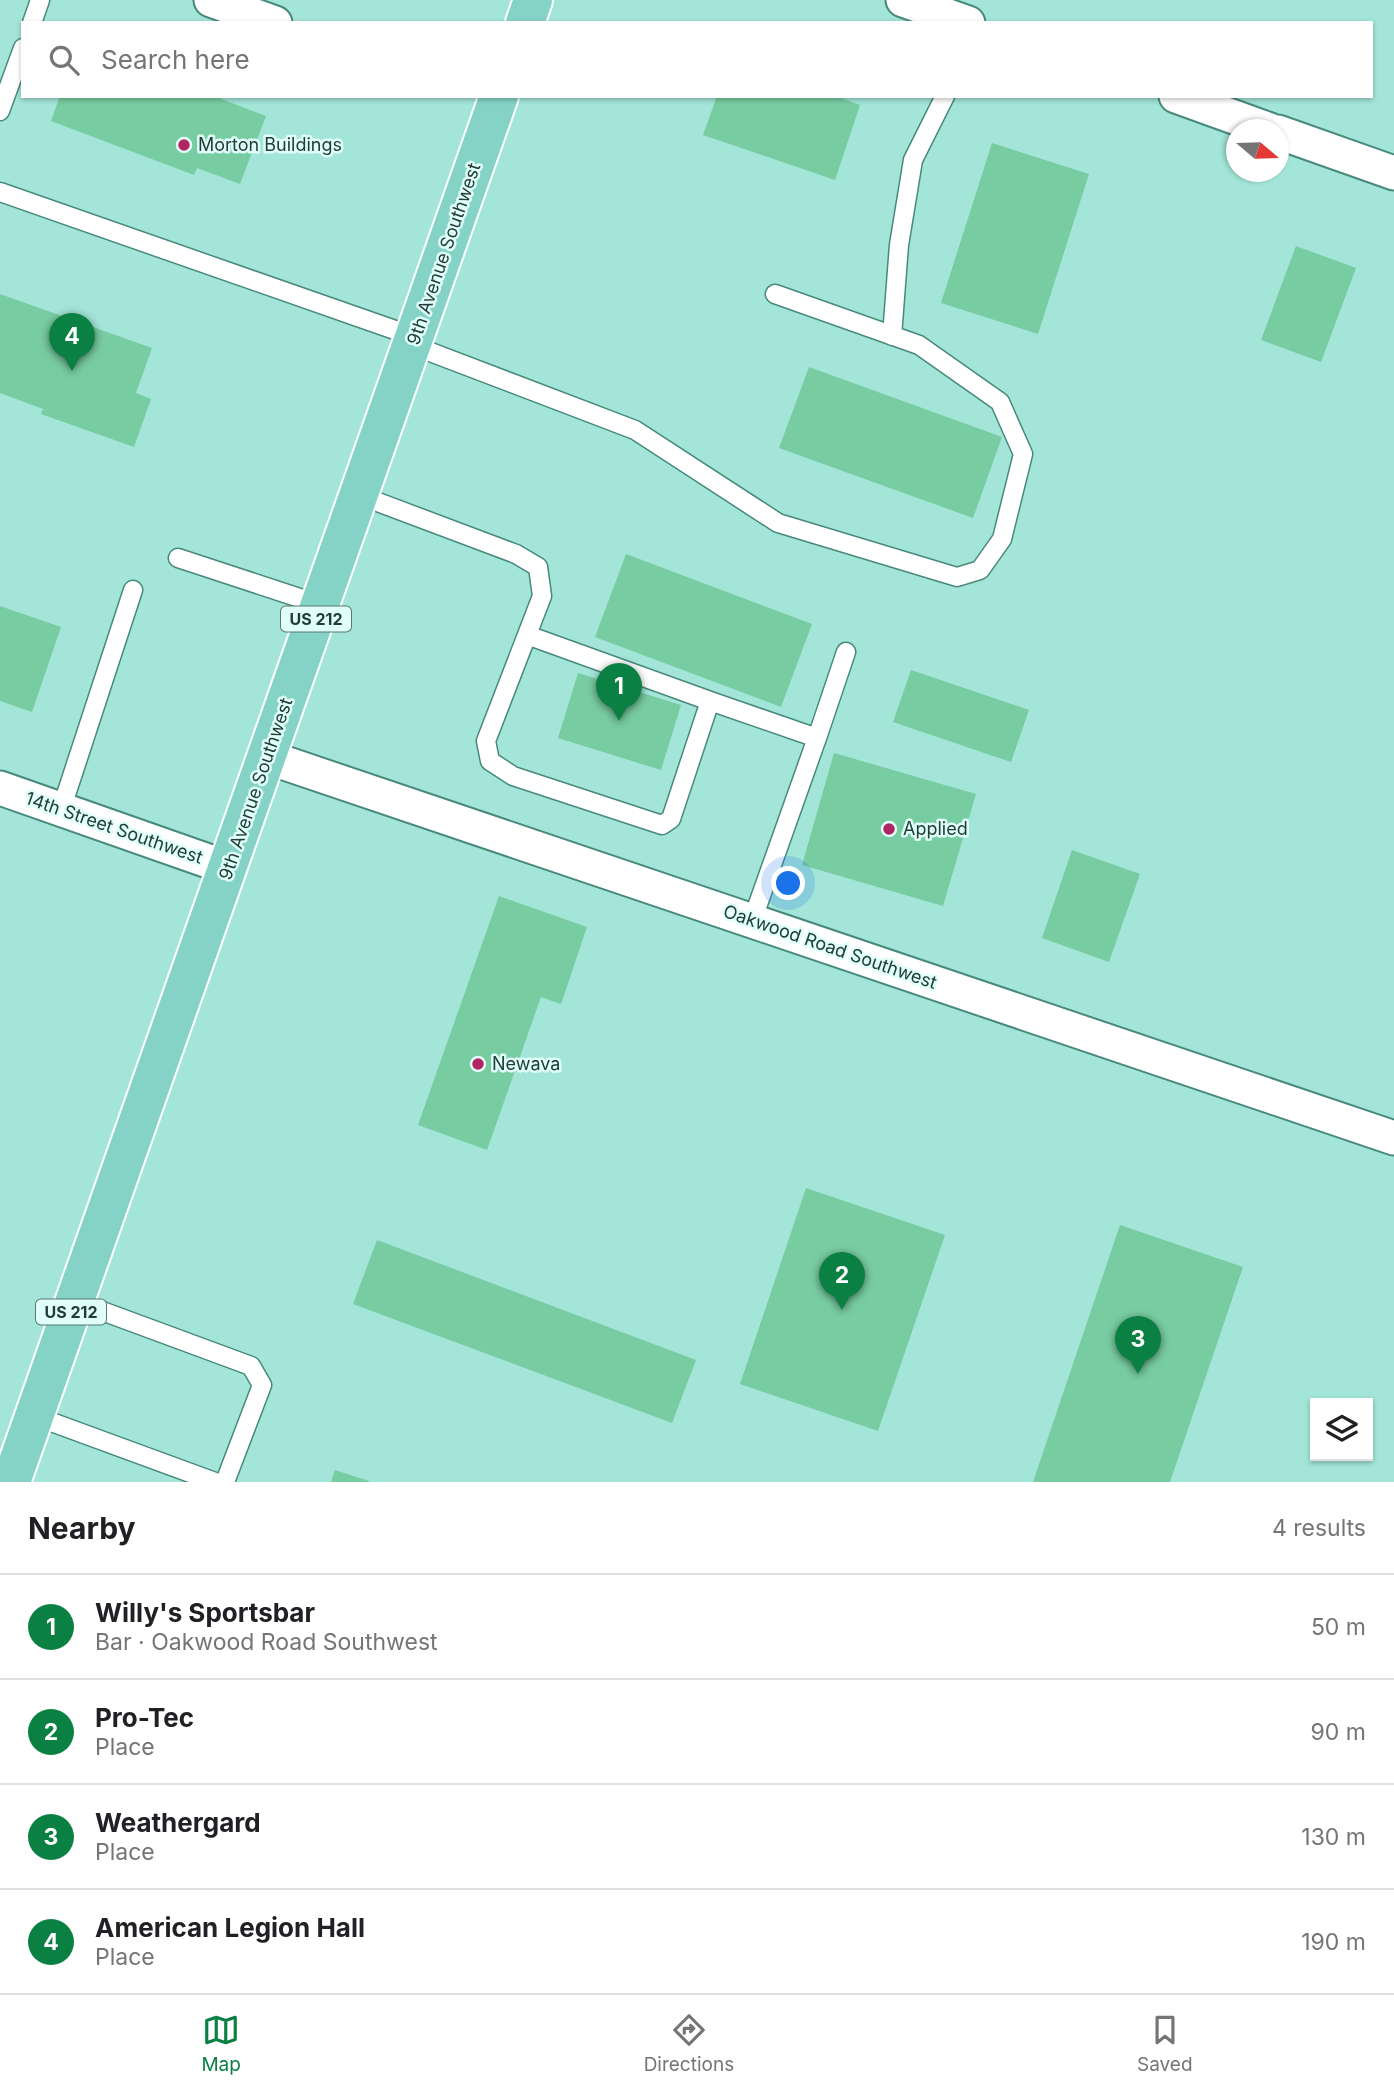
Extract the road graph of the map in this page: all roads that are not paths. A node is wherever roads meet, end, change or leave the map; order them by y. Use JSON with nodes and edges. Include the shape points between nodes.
{"nodes":[{"id":1,"x":40,"y":0,"type":"edge"},
{"id":2,"x":211,"y":0,"type":"edge"},
{"id":3,"x":533,"y":0,"type":"edge"},
{"id":4,"x":903,"y":0,"type":"edge"},
{"id":5,"x":33,"y":21,"type":"edge"},
{"id":6,"x":269,"y":21,"type":"edge"},
{"id":7,"x":526,"y":21,"type":"edge"},
{"id":8,"x":962,"y":21,"type":"edge"},
{"id":9,"x":21,"y":53,"type":"edge"},
{"id":10,"x":492,"y":98,"type":"edge"},
{"id":11,"x":944,"y":98,"type":"edge"},
{"id":12,"x":1182,"y":98,"type":"edge"},
{"id":13,"x":0,"y":111,"type":"edge"},
{"id":14,"x":1240,"y":119,"type":"edge"},
{"id":15,"x":1289,"y":136,"type":"edge"},
{"id":16,"x":1394,"y":173,"type":"edge"},
{"id":17,"x":0,"y":192,"type":"edge"},
{"id":18,"x":775,"y":294,"type":"dead end"},
{"id":19,"x":892,"y":336,"type":"junction"},
{"id":20,"x":413,"y":341,"type":"junction"},
{"id":21,"x":359,"y":495,"type":"junction"},
{"id":22,"x":178,"y":558,"type":"dead end"},
{"id":23,"x":133,"y":590,"type":"dead end"},
{"id":24,"x":321,"y":605,"type":"junction"},
{"id":25,"x":527,"y":635,"type":"junction"},
{"id":26,"x":846,"y":652,"type":"dead end"},
{"id":27,"x":710,"y":701,"type":"junction"},
{"id":28,"x":817,"y":738,"type":"junction"},
{"id":29,"x":267,"y":757,"type":"junction"},
{"id":30,"x":0,"y":788,"type":"edge"},
{"id":31,"x":61,"y":810,"type":"junction"},
{"id":32,"x":228,"y":868,"type":"junction"},
{"id":33,"x":752,"y":921,"type":"junction"},
{"id":34,"x":1394,"y":1138,"type":"edge"},
{"id":35,"x":75,"y":1301,"type":"junction"},
{"id":36,"x":35,"y":1416,"type":"junction"},
{"id":37,"x":11,"y":1482,"type":"edge"},
{"id":38,"x":215,"y":1482,"type":"edge"},
{"id":39,"x":225,"y":1482,"type":"edge"}],
"edges":[{"from":1,"to":5,"type":"lane"},
{"from":2,"to":6,"type":"street"},
{"from":3,"to":7,"type":"main road"},
{"from":4,"to":8,"type":"street"},
{"from":9,"to":13,"type":"lane"},
{"from":10,"to":20,"type":"main road","name":"9th Avenue Southwest","number":"US 212"},
{"from":11,"to":19,"type":"lane","via":[[913,160],[899,245]]},
{"from":12,"to":14,"type":"street"},
{"from":15,"to":16,"type":"street"},
{"from":17,"to":20,"type":"lane"},
{"from":18,"to":19,"type":"lane"},
{"from":19,"to":20,"type":"lane","via":[[919,345],[1000,402],[1023,453],[1002,539],[980,570],[957,577],[778,523],[635,430]]},
{"from":20,"to":21,"type":"main road","name":"9th Avenue Southwest","number":"US 212"},
{"from":21,"to":24,"type":"main road","name":"9th Avenue Southwest","number":"US 212"},
{"from":21,"to":25,"type":"lane","via":[[516,554],[538,567],[542,596]]},
{"from":22,"to":24,"type":"lane"},
{"from":23,"to":31,"type":"lane"},
{"from":24,"to":29,"type":"main road","name":"9th Avenue Southwest","number":"US 212"},
{"from":25,"to":27,"type":"lane"},
{"from":25,"to":27,"type":"lane","via":[[486,741],[490,761],[513,776],[662,825],[671,819]]},
{"from":26,"to":28,"type":"lane"},
{"from":27,"to":28,"type":"lane"},
{"from":28,"to":33,"type":"lane"},
{"from":29,"to":32,"type":"main road","name":"9th Avenue Southwest","number":"US 212"},
{"from":29,"to":33,"type":"street","name":"Oakwood Road Southwest"},
{"from":30,"to":31,"type":"street","name":"14th Street Southwest"},
{"from":31,"to":32,"type":"street","name":"14th Street Southwest"},
{"from":32,"to":35,"type":"main road","name":"9th Avenue Southwest","number":"US 212"},
{"from":33,"to":34,"type":"street","name":"Oakwood Road Southwest"},
{"from":35,"to":36,"type":"main road","name":"9th Avenue Southwest","number":"US 212"},
{"from":35,"to":39,"type":"lane","via":[[251,1366],[262,1385]]},
{"from":36,"to":37,"type":"main road","name":"9th Avenue Southwest","number":"US 212"},
{"from":36,"to":38,"type":"lane"}]}
